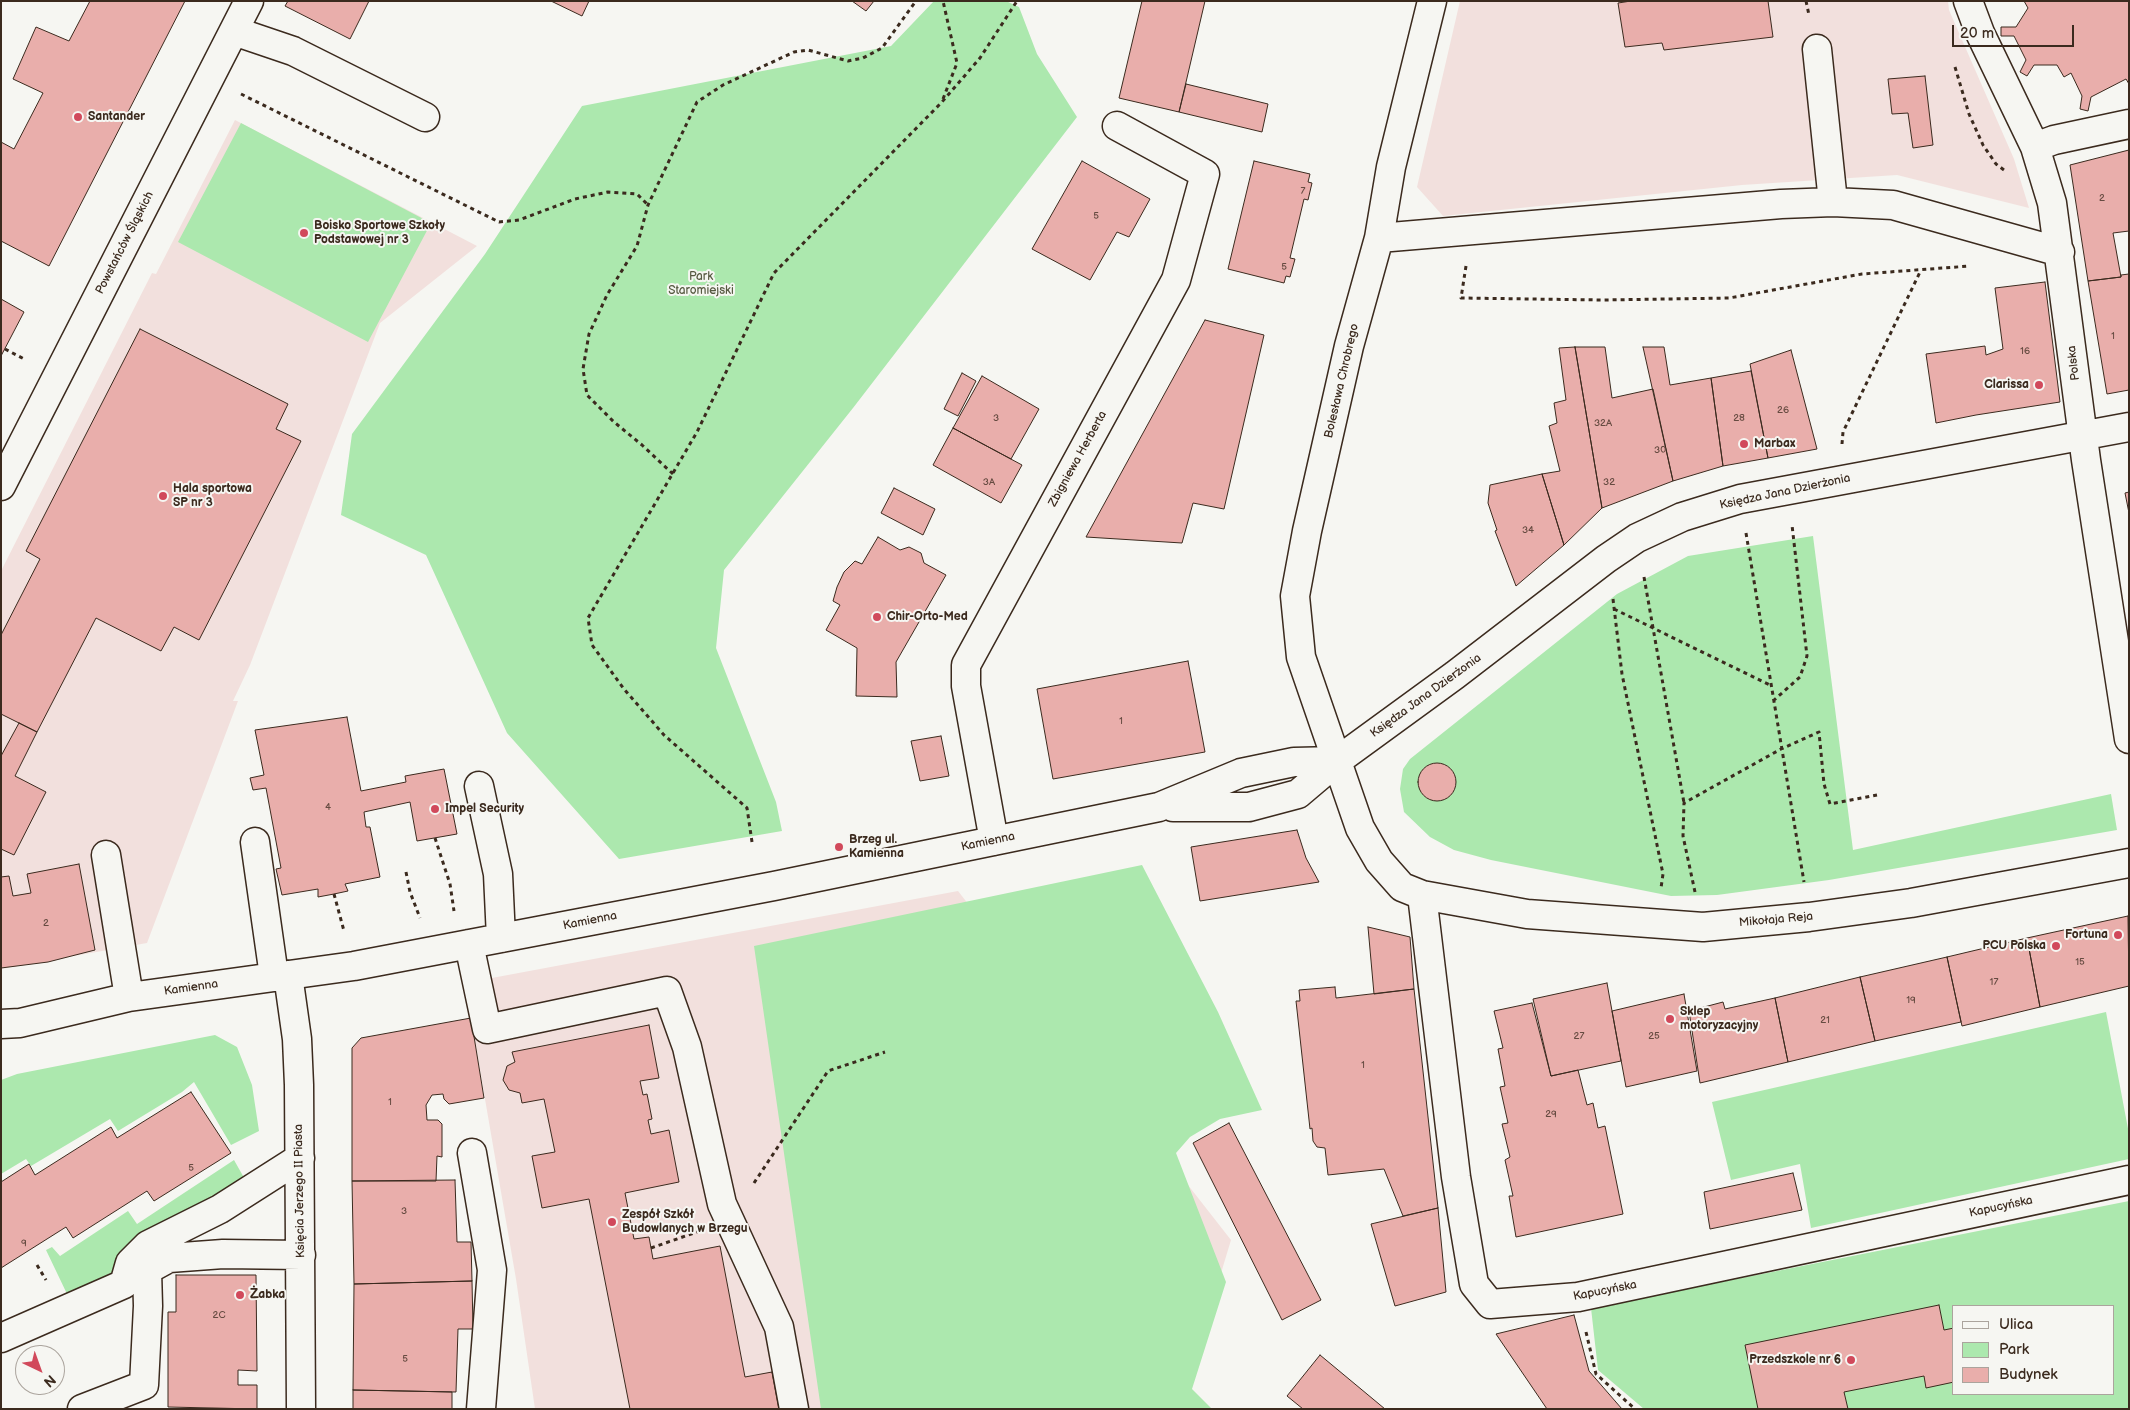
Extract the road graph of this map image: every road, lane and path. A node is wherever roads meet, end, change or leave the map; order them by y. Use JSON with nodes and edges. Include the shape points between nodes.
{"nodes":[{"id":1,"x":249,"y":1,"type":"edge"},
{"id":2,"x":916,"y":1,"type":"edge"},
{"id":3,"x":943,"y":1,"type":"edge"},
{"id":4,"x":1017,"y":1,"type":"edge"},
{"id":5,"x":1432,"y":1,"type":"edge"},
{"id":6,"x":1968,"y":1,"type":"edge"},
{"id":7,"x":234,"y":31,"type":"junction"},
{"id":8,"x":1817,"y":49,"type":"dead end"},
{"id":9,"x":209,"y":81,"type":"junction"},
{"id":10,"x":942,"y":102,"type":"junction"},
{"id":11,"x":424,"y":117,"type":"dead end"},
{"id":12,"x":2129,"y":124,"type":"edge"},
{"id":13,"x":1118,"y":126,"type":"dead end"},
{"id":14,"x":2035,"y":147,"type":"junction"},
{"id":15,"x":1833,"y":202,"type":"junction"},
{"id":16,"x":648,"y":205,"type":"junction"},
{"id":17,"x":1473,"y":231,"type":"junction"},
{"id":18,"x":1379,"y":238,"type":"junction"},
{"id":19,"x":2060,"y":252,"type":"junction"},
{"id":20,"x":1977,"y":266,"type":"dead end"},
{"id":21,"x":1921,"y":270,"type":"junction"},
{"id":22,"x":5,"y":349,"type":"dead end"},
{"id":23,"x":30,"y":363,"type":"dead end"},
{"id":24,"x":2129,"y":427,"type":"edge"},
{"id":25,"x":2083,"y":436,"type":"junction"},
{"id":26,"x":9,"y":455,"type":"edge"},
{"id":27,"x":673,"y":474,"type":"junction"},
{"id":28,"x":1837,"y":480,"type":"junction"},
{"id":29,"x":1,"y":486,"type":"edge"},
{"id":30,"x":1789,"y":490,"type":"junction"},
{"id":31,"x":1740,"y":499,"type":"junction"},
{"id":32,"x":1636,"y":538,"type":"junction"},
{"id":33,"x":1606,"y":559,"type":"junction"},
{"id":34,"x":1614,"y":609,"type":"junction"},
{"id":35,"x":1653,"y":628,"type":"junction"},
{"id":36,"x":1771,"y":685,"type":"junction"},
{"id":37,"x":1773,"y":701,"type":"junction"},
{"id":38,"x":2129,"y":739,"type":"edge"},
{"id":39,"x":1782,"y":749,"type":"junction"},
{"id":40,"x":1337,"y":761,"type":"junction"},
{"id":41,"x":478,"y":786,"type":"dead end"},
{"id":42,"x":1877,"y":795,"type":"dead end"},
{"id":43,"x":1684,"y":803,"type":"junction"},
{"id":44,"x":435,"y":838,"type":"dead end"},
{"id":45,"x":994,"y":841,"type":"junction"},
{"id":46,"x":255,"y":842,"type":"dead end"},
{"id":47,"x":752,"y":842,"type":"dead end"},
{"id":48,"x":106,"y":855,"type":"dead end"},
{"id":49,"x":2129,"y":863,"type":"edge"},
{"id":50,"x":406,"y":872,"type":"dead end"},
{"id":51,"x":1422,"y":895,"type":"junction"},
{"id":52,"x":1809,"y":917,"type":"junction"},
{"id":53,"x":1656,"y":923,"type":"junction"},
{"id":54,"x":1703,"y":927,"type":"junction"},
{"id":55,"x":502,"y":938,"type":"junction"},
{"id":56,"x":465,"y":945,"type":"junction"},
{"id":57,"x":433,"y":951,"type":"junction"},
{"id":58,"x":281,"y":976,"type":"junction"},
{"id":59,"x":129,"y":997,"type":"junction"},
{"id":60,"x":8,"y":1027,"type":"edge"},
{"id":61,"x":885,"y":1052,"type":"dead end"},
{"id":62,"x":472,"y":1153,"type":"dead end"},
{"id":63,"x":300,"y":1158,"type":"junction"},
{"id":64,"x":2129,"y":1180,"type":"edge"},
{"id":65,"x":752,"y":1186,"type":"dead end"},
{"id":66,"x":302,"y":1255,"type":"junction"},
{"id":67,"x":1578,"y":1297,"type":"junction"},
{"id":68,"x":1,"y":1338,"type":"edge"},
{"id":69,"x":82,"y":1409,"type":"edge"},
{"id":70,"x":301,"y":1409,"type":"edge"},
{"id":71,"x":480,"y":1409,"type":"edge"},
{"id":72,"x":794,"y":1409,"type":"edge"},
{"id":73,"x":1635,"y":1409,"type":"edge"}],
"edges":[{"from":1,"to":7,"type":"street","name":"Powstańców Śląskich"},
{"from":2,"to":16,"type":"path","via":[[882,48],[863,58],[848,61],[808,50],[794,52],[722,85],[697,102]]},
{"from":3,"to":10,"type":"path","via":[[957,63]]},
{"from":4,"to":10,"type":"path","via":[[980,58]]},
{"from":5,"to":18,"type":"street","name":"Bolesława Chrobrego","via":[[1391,167]]},
{"from":6,"to":14,"type":"street","name":"Polska","via":[[1983,40]]},
{"from":7,"to":9,"type":"street","name":"Powstańców Śląskich"},
{"from":7,"to":11,"type":"street","via":[[293,51]]},
{"from":8,"to":15,"type":"street"},
{"from":9,"to":16,"type":"path","via":[[499,222],[519,220],[608,192],[637,194]]},
{"from":9,"to":26,"type":"street","name":"Powstańców Śląskich"},
{"from":10,"to":27,"type":"path","via":[[774,273],[701,424]]},
{"from":12,"to":14,"type":"street"},
{"from":13,"to":45,"type":"street","name":"Zbigniewa Herberta","via":[[1204,174],[1176,280],[966,665],[966,686]]},
{"from":14,"to":19,"type":"street","name":"Polska","via":[[2052,203]]},
{"from":15,"to":17,"type":"street"},
{"from":15,"to":19,"type":"street","via":[[1894,205]]},
{"from":16,"to":27,"type":"path","via":[[637,246],[607,295],[589,334],[583,370],[588,394],[614,422]]},
{"from":17,"to":18,"type":"street"},
{"from":17,"to":21,"type":"path","via":[[1460,298],[1728,298],[1862,274]]},
{"from":18,"to":40,"type":"street","name":"Bolesława Chrobrego","via":[[1349,346],[1294,596],[1301,657]]},
{"from":19,"to":25,"type":"street","name":"Polska"},
{"from":20,"to":21,"type":"path"},
{"from":21,"to":28,"type":"path","via":[[1843,432]]},
{"from":22,"to":23,"type":"path"},
{"from":24,"to":25,"type":"street","name":"Księdza Jana Dzierżonia"},
{"from":25,"to":28,"type":"street","name":"Księdza Jana Dzierżonia"},
{"from":25,"to":38,"type":"street","name":"Polska"},
{"from":26,"to":29,"type":"street","name":"Powstańców Śląskich"},
{"from":27,"to":47,"type":"path","via":[[588,618],[592,645],[664,735],[747,808]]},
{"from":28,"to":30,"type":"street","name":"Księdza Jana Dzierżonia"},
{"from":30,"to":31,"type":"street","name":"Księdza Jana Dzierżonia"},
{"from":30,"to":37,"type":"path","via":[[1807,656],[1800,677]]},
{"from":31,"to":32,"type":"street","name":"Księdza Jana Dzierżonia","via":[[1682,517]]},
{"from":31,"to":36,"type":"path"},
{"from":32,"to":33,"type":"street","name":"Księdza Jana Dzierżonia"},
{"from":32,"to":35,"type":"path"},
{"from":33,"to":34,"type":"path"},
{"from":33,"to":40,"type":"street","name":"Księdza Jana Dzierżonia"},
{"from":34,"to":35,"type":"path"},
{"from":34,"to":53,"type":"path","via":[[1622,674],[1662,874]]},
{"from":35,"to":36,"type":"path"},
{"from":35,"to":43,"type":"path"},
{"from":36,"to":37,"type":"path"},
{"from":37,"to":39,"type":"path"},
{"from":39,"to":42,"type":"path","via":[[1819,732],[1824,784],[1830,804]]},
{"from":39,"to":43,"type":"path"},
{"from":39,"to":52,"type":"path"},
{"from":40,"to":45,"type":"street","name":"Kamienna","via":[[1294,762],[1241,773],[1158,807]]},
{"from":40,"to":51,"type":"street","name":"Bolesława Chrobrego","via":[[1360,828],[1380,861],[1402,887]]},
{"from":41,"to":55,"type":"street","via":[[498,874]]},
{"from":43,"to":54,"type":"path","via":[[1683,836]]},
{"from":44,"to":56,"type":"path"},
{"from":45,"to":55,"type":"street","name":"Kamienna"},
{"from":46,"to":58,"type":"street","name":"Księcia Jerzego II Piasta"},
{"from":48,"to":59,"type":"street"},
{"from":49,"to":52,"type":"street","name":"Mikołaja Reja","via":[[1920,901]]},
{"from":50,"to":57,"type":"path","via":[[410,892]]},
{"from":51,"to":53,"type":"street","name":"Mikołaja Reja","via":[[1526,914]]},
{"from":51,"to":67,"type":"street","name":"Kapucyńska","via":[[1456,1176],[1474,1284],[1490,1304]]},
{"from":52,"to":54,"type":"street","name":"Mikołaja Reja"},
{"from":53,"to":54,"type":"street","name":"Mikołaja Reja"},
{"from":55,"to":56,"type":"street","name":"Kamienna"},
{"from":56,"to":57,"type":"street","name":"Kamienna"},
{"from":56,"to":72,"type":"street","via":[[487,1028],[667,991],[687,1047],[722,1204],[779,1327]]},
{"from":57,"to":58,"type":"street","name":"Kamienna"},
{"from":58,"to":59,"type":"street","name":"Kamienna"},
{"from":58,"to":63,"type":"street","name":"Księcia Jerzego II Piasta","via":[[297,1039]]},
{"from":59,"to":60,"type":"street","name":"Kamienna"},
{"from":61,"to":65,"type":"path","via":[[828,1071]]},
{"from":62,"to":71,"type":"street","via":[[492,1270]]},
{"from":63,"to":66,"type":"street","name":"Księcia Jerzego II Piasta"},
{"from":63,"to":68,"type":"street","via":[[220,1209],[148,1245],[130,1263],[124,1284]]},
{"from":64,"to":67,"type":"street","name":"Kapucyńska"},
{"from":66,"to":69,"type":"street","via":[[223,1254],[169,1258],[147,1270],[144,1385]]},
{"from":66,"to":70,"type":"street","name":"Księcia Jerzego II Piasta"},
{"from":67,"to":73,"type":"path","via":[[1596,1374]]}]}
